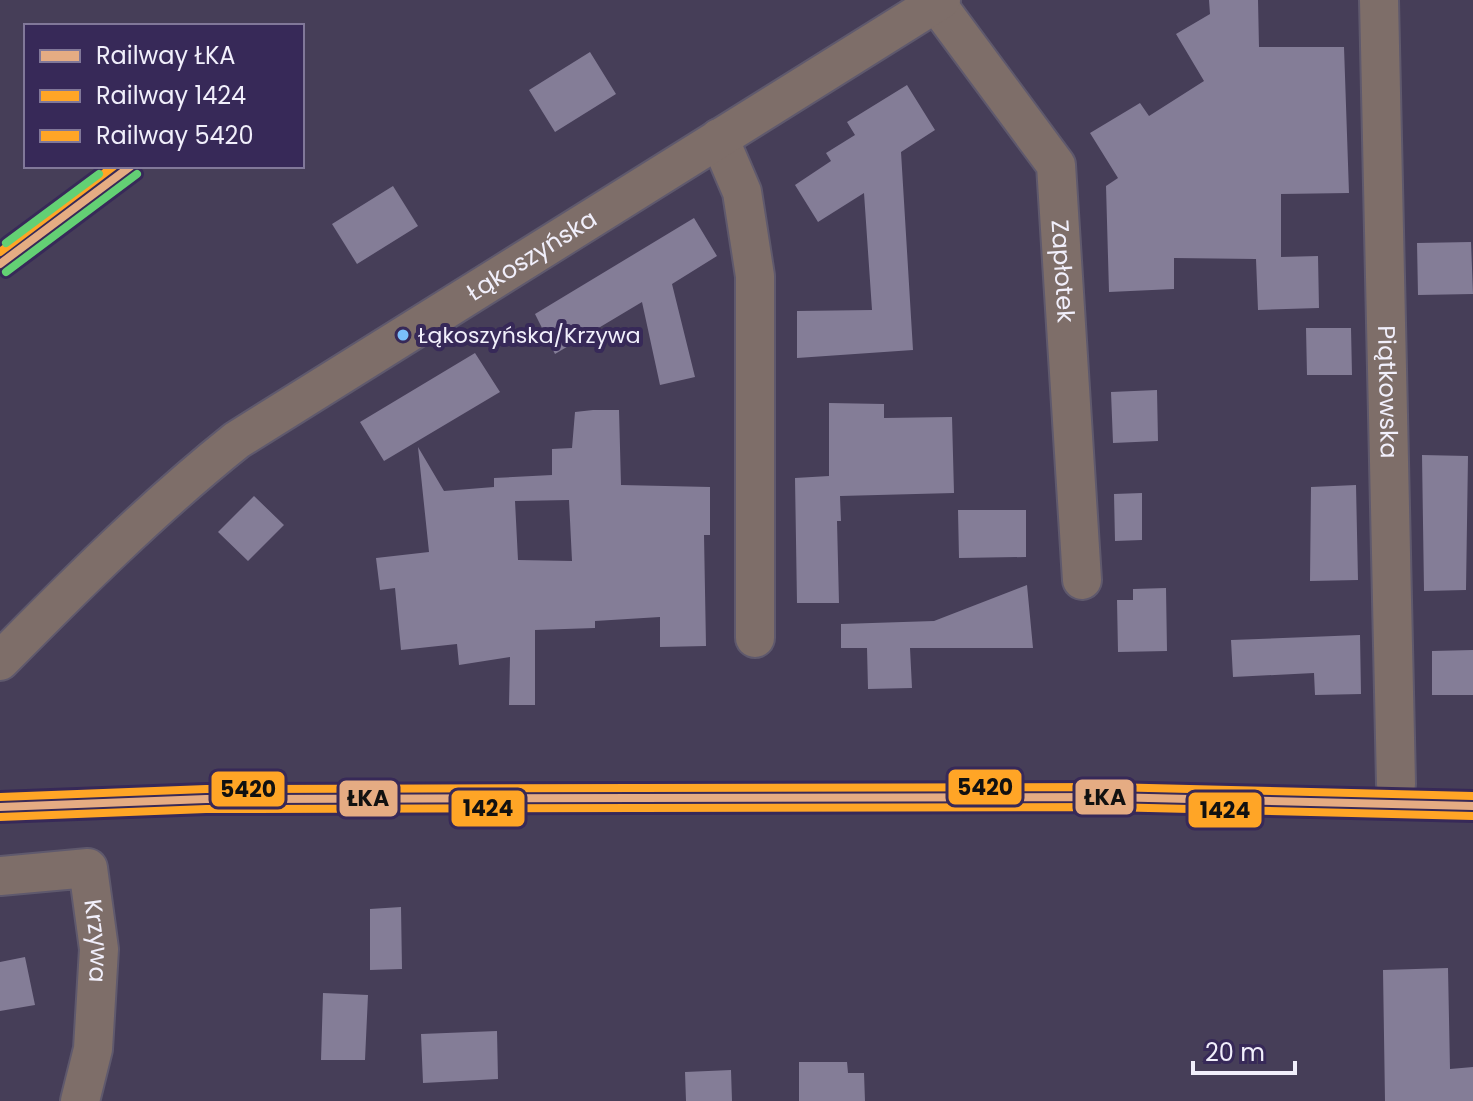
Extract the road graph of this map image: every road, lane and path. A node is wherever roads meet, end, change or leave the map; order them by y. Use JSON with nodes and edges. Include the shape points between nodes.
{"nodes":[{"id":1,"x":1379,"y":0,"type":"edge"},
{"id":2,"x":938,"y":2,"type":"edge"},
{"id":3,"x":719,"y":138,"type":"junction"},
{"id":4,"x":1082,"y":580,"type":"dead end"},
{"id":5,"x":755,"y":638,"type":"dead end"},
{"id":6,"x":0,"y":661,"type":"edge"},
{"id":7,"x":1396,"y":784,"type":"dead end"},
{"id":8,"x":0,"y":876,"type":"edge"},
{"id":9,"x":80,"y":1101,"type":"edge"}],
"edges":[{"from":1,"to":7,"type":"street","name":"Piątkowska"},
{"from":2,"to":3,"type":"street","name":"Łąkoszyńska"},
{"from":2,"to":4,"type":"street","name":"Zapłotek","via":[[1056,165]]},
{"from":3,"to":5,"type":"street","via":[[742,192],[755,276]]},
{"from":3,"to":6,"type":"street","name":"Łąkoszyńska","via":[[237,440],[116,544]]},
{"from":8,"to":9,"type":"street","name":"Krzywa","via":[[88,868],[99,949],[93,1049]]}]}
